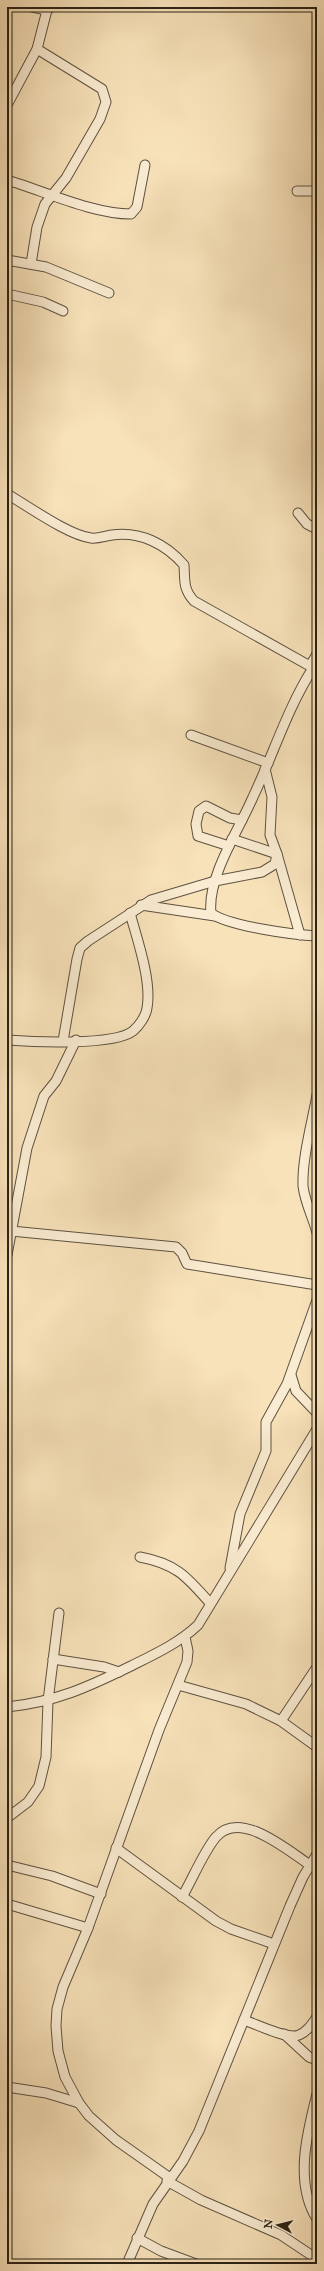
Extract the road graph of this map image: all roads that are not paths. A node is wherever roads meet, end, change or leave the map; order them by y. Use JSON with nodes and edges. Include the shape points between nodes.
{"nodes":[{"id":1,"x":32,"y":7,"type":"edge"},
{"id":2,"x":49,"y":8,"type":"edge"},
{"id":3,"x":37,"y":49,"type":"junction"},
{"id":4,"x":7,"y":105,"type":"edge"},
{"id":5,"x":145,"y":165,"type":"dead end"},
{"id":6,"x":7,"y":180,"type":"edge"},
{"id":7,"x":298,"y":191,"type":"dead end"},
{"id":8,"x":317,"y":191,"type":"edge"},
{"id":9,"x":52,"y":194,"type":"junction"},
{"id":10,"x":7,"y":260,"type":"edge"},
{"id":11,"x":31,"y":264,"type":"junction"},
{"id":12,"x":108,"y":293,"type":"dead end"},
{"id":13,"x":7,"y":294,"type":"edge"},
{"id":14,"x":63,"y":311,"type":"dead end"},
{"id":15,"x":7,"y":494,"type":"edge"},
{"id":16,"x":298,"y":513,"type":"dead end"},
{"id":17,"x":317,"y":529,"type":"edge"},
{"id":18,"x":317,"y":654,"type":"edge"},
{"id":19,"x":313,"y":668,"type":"edge"},
{"id":20,"x":191,"y":735,"type":"dead end"},
{"id":21,"x":267,"y":766,"type":"junction"},
{"id":22,"x":242,"y":820,"type":"junction"},
{"id":23,"x":231,"y":843,"type":"junction"},
{"id":24,"x":278,"y":854,"type":"junction"},
{"id":25,"x":215,"y":881,"type":"junction"},
{"id":26,"x":212,"y":898,"type":"junction"},
{"id":27,"x":141,"y":905,"type":"junction"},
{"id":28,"x":191,"y":912,"type":"junction"},
{"id":29,"x":130,"y":913,"type":"junction"},
{"id":30,"x":215,"y":916,"type":"junction"},
{"id":31,"x":300,"y":935,"type":"junction"},
{"id":32,"x":317,"y":936,"type":"edge"},
{"id":33,"x":7,"y":1040,"type":"edge"},
{"id":34,"x":76,"y":1040,"type":"junction"},
{"id":35,"x":63,"y":1041,"type":"junction"},
{"id":36,"x":317,"y":1095,"type":"edge"},
{"id":37,"x":11,"y":1231,"type":"junction"},
{"id":38,"x":317,"y":1233,"type":"edge"},
{"id":39,"x":7,"y":1255,"type":"edge"},
{"id":40,"x":317,"y":1284,"type":"edge"},
{"id":41,"x":317,"y":1300,"type":"edge"},
{"id":42,"x":291,"y":1375,"type":"junction"},
{"id":43,"x":317,"y":1413,"type":"edge"},
{"id":44,"x":317,"y":1429,"type":"edge"},
{"id":45,"x":140,"y":1557,"type":"dead end"},
{"id":46,"x":230,"y":1571,"type":"junction"},
{"id":47,"x":210,"y":1603,"type":"junction"},
{"id":48,"x":59,"y":1613,"type":"dead end"},
{"id":49,"x":185,"y":1637,"type":"junction"},
{"id":50,"x":53,"y":1659,"type":"junction"},
{"id":51,"x":317,"y":1667,"type":"edge"},
{"id":52,"x":119,"y":1672,"type":"junction"},
{"id":53,"x":178,"y":1685,"type":"junction"},
{"id":54,"x":48,"y":1701,"type":"junction"},
{"id":55,"x":7,"y":1707,"type":"edge"},
{"id":56,"x":280,"y":1721,"type":"junction"},
{"id":57,"x":317,"y":1747,"type":"edge"},
{"id":58,"x":7,"y":1818,"type":"edge"},
{"id":59,"x":116,"y":1848,"type":"junction"},
{"id":60,"x":317,"y":1854,"type":"edge"},
{"id":61,"x":7,"y":1865,"type":"edge"},
{"id":62,"x":310,"y":1865,"type":"junction"},
{"id":63,"x":101,"y":1894,"type":"junction"},
{"id":64,"x":182,"y":1897,"type":"junction"},
{"id":65,"x":7,"y":1904,"type":"edge"},
{"id":66,"x":88,"y":1928,"type":"junction"},
{"id":67,"x":274,"y":1944,"type":"junction"},
{"id":68,"x":317,"y":2017,"type":"edge"},
{"id":69,"x":244,"y":2020,"type":"junction"},
{"id":70,"x":284,"y":2034,"type":"junction"},
{"id":71,"x":317,"y":2062,"type":"edge"},
{"id":72,"x":7,"y":2087,"type":"edge"},
{"id":73,"x":317,"y":2094,"type":"edge"},
{"id":74,"x":79,"y":2103,"type":"junction"},
{"id":75,"x":169,"y":2179,"type":"junction"},
{"id":76,"x":317,"y":2219,"type":"edge"},
{"id":77,"x":137,"y":2238,"type":"junction"},
{"id":78,"x":317,"y":2259,"type":"edge"},
{"id":79,"x":127,"y":2264,"type":"edge"},
{"id":80,"x":196,"y":2264,"type":"edge"}],
"edges":[{"from":1,"to":2,"type":"street"},
{"from":2,"to":3,"type":"street"},
{"from":3,"to":4,"type":"street"},
{"from":3,"to":9,"type":"street","via":[[102,89],[106,102],[100,119],[66,178]]},
{"from":5,"to":9,"type":"street","via":[[137,207],[131,214],[77,203]]},
{"from":6,"to":9,"type":"street"},
{"from":7,"to":8,"type":"street"},
{"from":9,"to":11,"type":"street","via":[[41,212]]},
{"from":10,"to":11,"type":"street"},
{"from":11,"to":12,"type":"street","via":[[46,267]]},
{"from":13,"to":14,"type":"street","via":[[43,302]]},
{"from":15,"to":19,"type":"street","via":[[72,532],[91,538],[131,534],[157,541],[176,555],[184,565],[184,586],[186,593],[194,600]]},
{"from":16,"to":17,"type":"street","via":[[307,524]]},
{"from":18,"to":19,"type":"street"},
{"from":19,"to":21,"type":"street","via":[[286,717]]},
{"from":20,"to":21,"type":"street"},
{"from":21,"to":22,"type":"street"},
{"from":21,"to":24,"type":"street","via":[[272,797],[270,835]]},
{"from":22,"to":23,"type":"street"},
{"from":22,"to":23,"type":"street","via":[[230,818],[206,806],[199,810],[196,824],[198,836]]},
{"from":23,"to":24,"type":"street"},
{"from":23,"to":25,"type":"street"},
{"from":24,"to":25,"type":"street","via":[[275,864],[268,870]]},
{"from":24,"to":31,"type":"street"},
{"from":25,"to":26,"type":"street"},
{"from":25,"to":27,"type":"street"},
{"from":26,"to":28,"type":"street","via":[[201,909]]},
{"from":26,"to":30,"type":"street","via":[[211,913]]},
{"from":27,"to":28,"type":"street"},
{"from":27,"to":29,"type":"street"},
{"from":28,"to":30,"type":"street"},
{"from":29,"to":34,"type":"street","via":[[146,983],[147,1008],[141,1023],[132,1032],[117,1038]]},
{"from":29,"to":35,"type":"street","via":[[80,948]]},
{"from":30,"to":31,"type":"street"},
{"from":31,"to":32,"type":"street"},
{"from":33,"to":35,"type":"street"},
{"from":34,"to":35,"type":"street"},
{"from":34,"to":37,"type":"street","via":[[59,1076],[44,1096],[27,1148]]},
{"from":36,"to":38,"type":"street","via":[[304,1187]]},
{"from":37,"to":39,"type":"street"},
{"from":37,"to":40,"type":"street","via":[[176,1248],[182,1253],[187,1264]]},
{"from":41,"to":42,"type":"street"},
{"from":42,"to":43,"type":"street","via":[[296,1390]]},
{"from":42,"to":46,"type":"street","via":[[266,1422],[266,1451],[240,1514]]},
{"from":44,"to":46,"type":"street"},
{"from":45,"to":47,"type":"street","via":[[170,1565]]},
{"from":46,"to":47,"type":"street"},
{"from":47,"to":49,"type":"street","via":[[198,1624]]},
{"from":48,"to":50,"type":"street"},
{"from":49,"to":52,"type":"street"},
{"from":49,"to":53,"type":"street","via":[[187,1662]]},
{"from":50,"to":52,"type":"street","via":[[104,1667]]},
{"from":50,"to":54,"type":"street"},
{"from":51,"to":56,"type":"street"},
{"from":52,"to":54,"type":"street","via":[[72,1694]]},
{"from":53,"to":56,"type":"street","via":[[246,1704]]},
{"from":53,"to":59,"type":"street"},
{"from":54,"to":55,"type":"street"},
{"from":54,"to":58,"type":"street","via":[[46,1757],[39,1786],[28,1802]]},
{"from":56,"to":57,"type":"street"},
{"from":59,"to":63,"type":"street"},
{"from":59,"to":64,"type":"street"},
{"from":60,"to":62,"type":"street"},
{"from":61,"to":63,"type":"street","via":[[52,1876]]},
{"from":62,"to":64,"type":"street","via":[[259,1833],[240,1826],[226,1829],[215,1838]]},
{"from":62,"to":67,"type":"street","via":[[302,1877]]},
{"from":63,"to":66,"type":"street"},
{"from":64,"to":67,"type":"street","via":[[231,1929]]},
{"from":65,"to":66,"type":"street"},
{"from":66,"to":74,"type":"street","via":[[63,1987],[57,2009],[56,2026],[58,2051],[65,2077]]},
{"from":67,"to":69,"type":"street"},
{"from":68,"to":70,"type":"street","via":[[309,2029],[298,2036]]},
{"from":69,"to":70,"type":"street"},
{"from":69,"to":75,"type":"street","via":[[198,2131],[183,2161]]},
{"from":70,"to":71,"type":"street","via":[[296,2047]]},
{"from":72,"to":74,"type":"street"},
{"from":73,"to":76,"type":"street","via":[[306,2147],[305,2171],[310,2208]]},
{"from":74,"to":75,"type":"street","via":[[89,2116],[116,2140]]},
{"from":75,"to":77,"type":"street","via":[[153,2204]]},
{"from":75,"to":78,"type":"street","via":[[201,2200],[281,2235]]},
{"from":77,"to":79,"type":"street"},
{"from":77,"to":80,"type":"street","via":[[161,2252]]}]}
